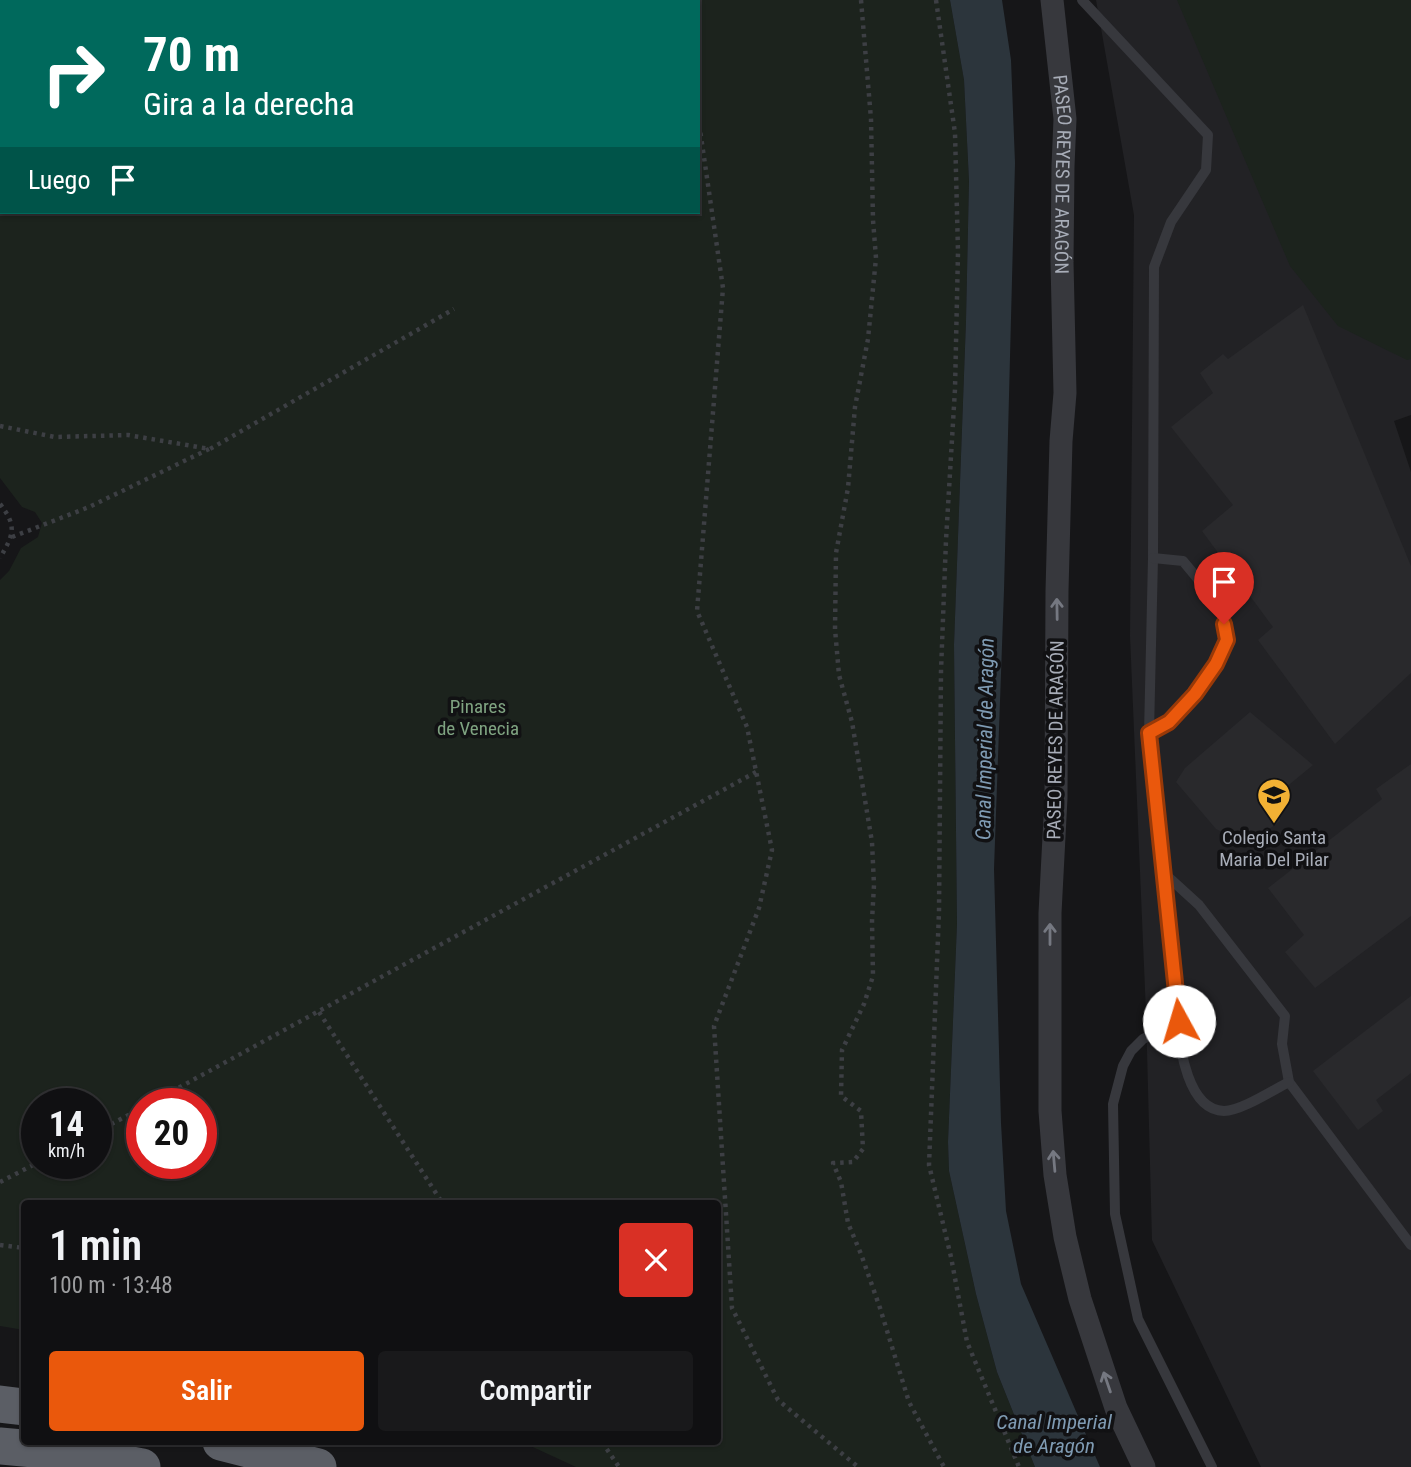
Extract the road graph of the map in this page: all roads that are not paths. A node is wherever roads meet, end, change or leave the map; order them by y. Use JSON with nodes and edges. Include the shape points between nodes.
{"nodes":[{"id":1,"x":1052,"y":0,"type":"edge"},
{"id":2,"x":1082,"y":0,"type":"edge"},
{"id":3,"x":1153,"y":558,"type":"junction"},
{"id":4,"x":1149,"y":733,"type":"junction"},
{"id":5,"x":1165,"y":874,"type":"junction"},
{"id":6,"x":1179,"y":1021,"type":"junction"},
{"id":7,"x":1289,"y":1082,"type":"junction"},
{"id":8,"x":1411,"y":1245,"type":"edge"},
{"id":9,"x":0,"y":1404,"type":"edge"},
{"id":10,"x":21,"y":1407,"type":"edge"},
{"id":11,"x":233,"y":1445,"type":"edge"},
{"id":12,"x":0,"y":1446,"type":"edge"},
{"id":13,"x":142,"y":1467,"type":"edge"},
{"id":14,"x":318,"y":1467,"type":"edge"},
{"id":15,"x":1144,"y":1467,"type":"edge"},
{"id":16,"x":1212,"y":1467,"type":"edge"}],
"edges":[{"from":15,"to":1,"type":"street","name":"PASEO REYES DE ARAGÓN","one_way":true,"via":[[1116,1408],[1080,1299],[1055,1175],[1050,1111],[1057,579],[1065,393],[1065,119]]},
{"from":2,"to":3,"type":"lane","via":[[1208,135],[1206,170],[1171,222],[1154,267]]},
{"from":3,"to":4,"type":"lane"},
{"from":3,"to":4,"type":"lane","via":[[1183,561],[1222,608],[1227,640],[1195,694],[1169,722]]},
{"from":4,"to":5,"type":"lane"},
{"from":5,"to":6,"type":"lane"},
{"from":5,"to":7,"type":"lane","via":[[1199,905],[1285,1016],[1282,1044]]},
{"from":6,"to":7,"type":"lane","via":[[1179,1040],[1191,1085],[1212,1107],[1223,1111],[1235,1108]]},
{"from":6,"to":16,"type":"lane","via":[[1143,1039],[1123,1066],[1113,1104],[1115,1214],[1138,1319]]},
{"from":7,"to":8,"type":"lane"},
{"from":9,"to":10,"type":"highway"},
{"from":11,"to":14,"type":"highway"},
{"from":12,"to":13,"type":"highway"}]}
